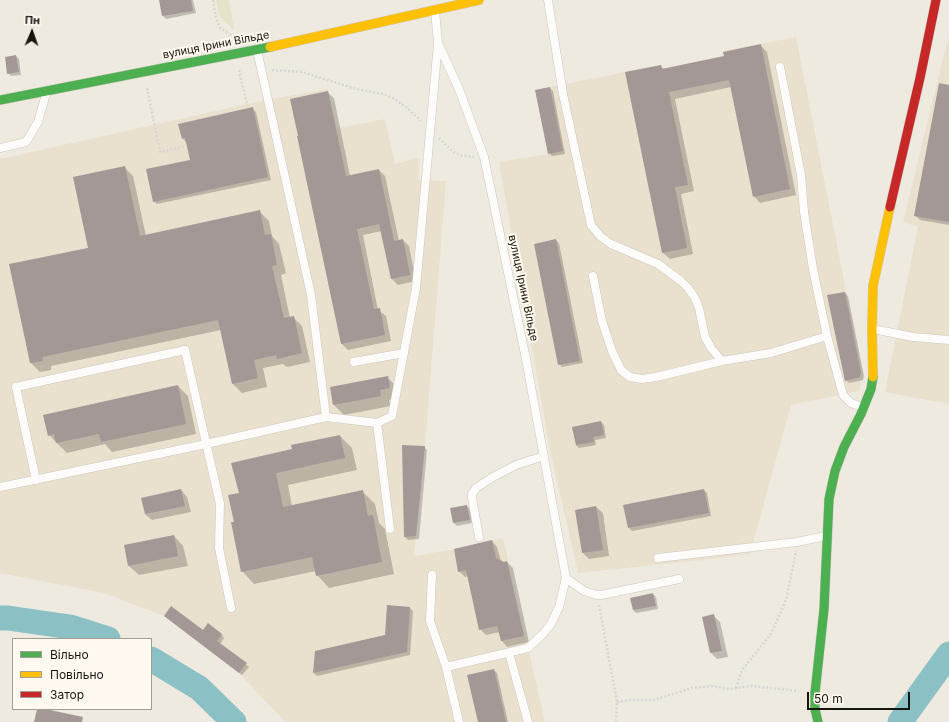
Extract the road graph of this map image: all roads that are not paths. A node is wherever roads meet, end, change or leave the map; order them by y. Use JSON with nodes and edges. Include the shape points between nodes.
{"nodes":[{"id":1,"x":479,"y":0,"type":"edge"},
{"id":2,"x":548,"y":0,"type":"edge"},
{"id":3,"x":936,"y":0,"type":"edge"},
{"id":4,"x":435,"y":10,"type":"junction"},
{"id":5,"x":438,"y":43,"type":"junction"},
{"id":6,"x":254,"y":50,"type":"junction"},
{"id":7,"x":780,"y":67,"type":"dead end"},
{"id":8,"x":46,"y":91,"type":"junction"},
{"id":9,"x":0,"y":100,"type":"edge"},
{"id":10,"x":0,"y":148,"type":"edge"},
{"id":11,"x":593,"y":276,"type":"dead end"},
{"id":12,"x":872,"y":329,"type":"junction"},
{"id":13,"x":827,"y":336,"type":"junction"},
{"id":14,"x":949,"y":340,"type":"edge"},
{"id":15,"x":404,"y":353,"type":"junction"},
{"id":16,"x":722,"y":361,"type":"junction"},
{"id":17,"x":354,"y":362,"type":"dead end"},
{"id":18,"x":863,"y":408,"type":"junction"},
{"id":19,"x":326,"y":417,"type":"junction"},
{"id":20,"x":377,"y":423,"type":"junction"},
{"id":21,"x":206,"y":444,"type":"junction"},
{"id":22,"x":544,"y":456,"type":"junction"},
{"id":23,"x":36,"y":480,"type":"junction"},
{"id":24,"x":0,"y":487,"type":"edge"},
{"id":25,"x":390,"y":529,"type":"dead end"},
{"id":26,"x":827,"y":536,"type":"junction"},
{"id":27,"x":479,"y":537,"type":"dead end"},
{"id":28,"x":658,"y":558,"type":"dead end"},
{"id":29,"x":432,"y":575,"type":"dead end"},
{"id":30,"x":566,"y":578,"type":"junction"},
{"id":31,"x":679,"y":579,"type":"dead end"},
{"id":32,"x":230,"y":608,"type":"dead end"},
{"id":33,"x":509,"y":653,"type":"junction"},
{"id":34,"x":446,"y":667,"type":"junction"},
{"id":35,"x":459,"y":722,"type":"edge"},
{"id":36,"x":528,"y":722,"type":"edge"},
{"id":37,"x":818,"y":722,"type":"edge"}],
"edges":[{"from":1,"to":4,"type":"street","name":"вулиця Ірини Вільде"},
{"from":2,"to":16,"type":"lane","via":[[561,83],[590,225],[611,244],[658,264],[688,288],[699,308],[705,337]]},
{"from":3,"to":12,"type":"street","via":[[873,286]]},
{"from":4,"to":5,"type":"lane","name":"вулиця Ірини Вільде"},
{"from":4,"to":6,"type":"street","name":"вулиця Ірини Вільде"},
{"from":5,"to":15,"type":"lane","via":[[416,288]]},
{"from":5,"to":22,"type":"lane","name":"вулиця Ірини Вільде","via":[[459,88],[484,157]]},
{"from":6,"to":8,"type":"street","name":"вулиця Ірини Вільде"},
{"from":6,"to":19,"type":"lane","via":[[262,69],[311,295]]},
{"from":7,"to":13,"type":"lane","via":[[801,175],[810,257]]},
{"from":8,"to":9,"type":"street","name":"вулиця Ірини Вільде"},
{"from":8,"to":10,"type":"lane","via":[[38,122],[26,142]]},
{"from":11,"to":16,"type":"lane","via":[[602,321],[612,351],[621,370],[630,377],[656,377]]},
{"from":12,"to":14,"type":"lane"},
{"from":12,"to":18,"type":"street","via":[[874,373]]},
{"from":13,"to":16,"type":"lane","via":[[771,353]]},
{"from":13,"to":18,"type":"lane","via":[[843,394],[851,403]]},
{"from":15,"to":17,"type":"lane"},
{"from":15,"to":20,"type":"lane","via":[[392,416]]},
{"from":18,"to":26,"type":"street","via":[[835,471],[829,499]]},
{"from":19,"to":20,"type":"lane"},
{"from":19,"to":21,"type":"lane"},
{"from":20,"to":25,"type":"lane"},
{"from":21,"to":23,"type":"lane"},
{"from":21,"to":23,"type":"lane","via":[[184,350],[16,387]]},
{"from":21,"to":32,"type":"lane","via":[[220,504],[219,548]]},
{"from":22,"to":27,"type":"lane","via":[[516,465],[476,488],[472,498]]},
{"from":22,"to":30,"type":"lane","name":"вулиця Ірини Вільде"},
{"from":23,"to":24,"type":"lane"},
{"from":26,"to":28,"type":"lane","via":[[797,542]]},
{"from":26,"to":37,"type":"street","via":[[824,609],[815,693]]},
{"from":29,"to":34,"type":"lane","via":[[430,620]]},
{"from":30,"to":31,"type":"lane","via":[[584,591],[597,595]]},
{"from":30,"to":33,"type":"lane","via":[[559,607],[551,624],[528,648]]},
{"from":33,"to":34,"type":"lane"},
{"from":33,"to":36,"type":"lane"},
{"from":34,"to":35,"type":"lane"}]}
